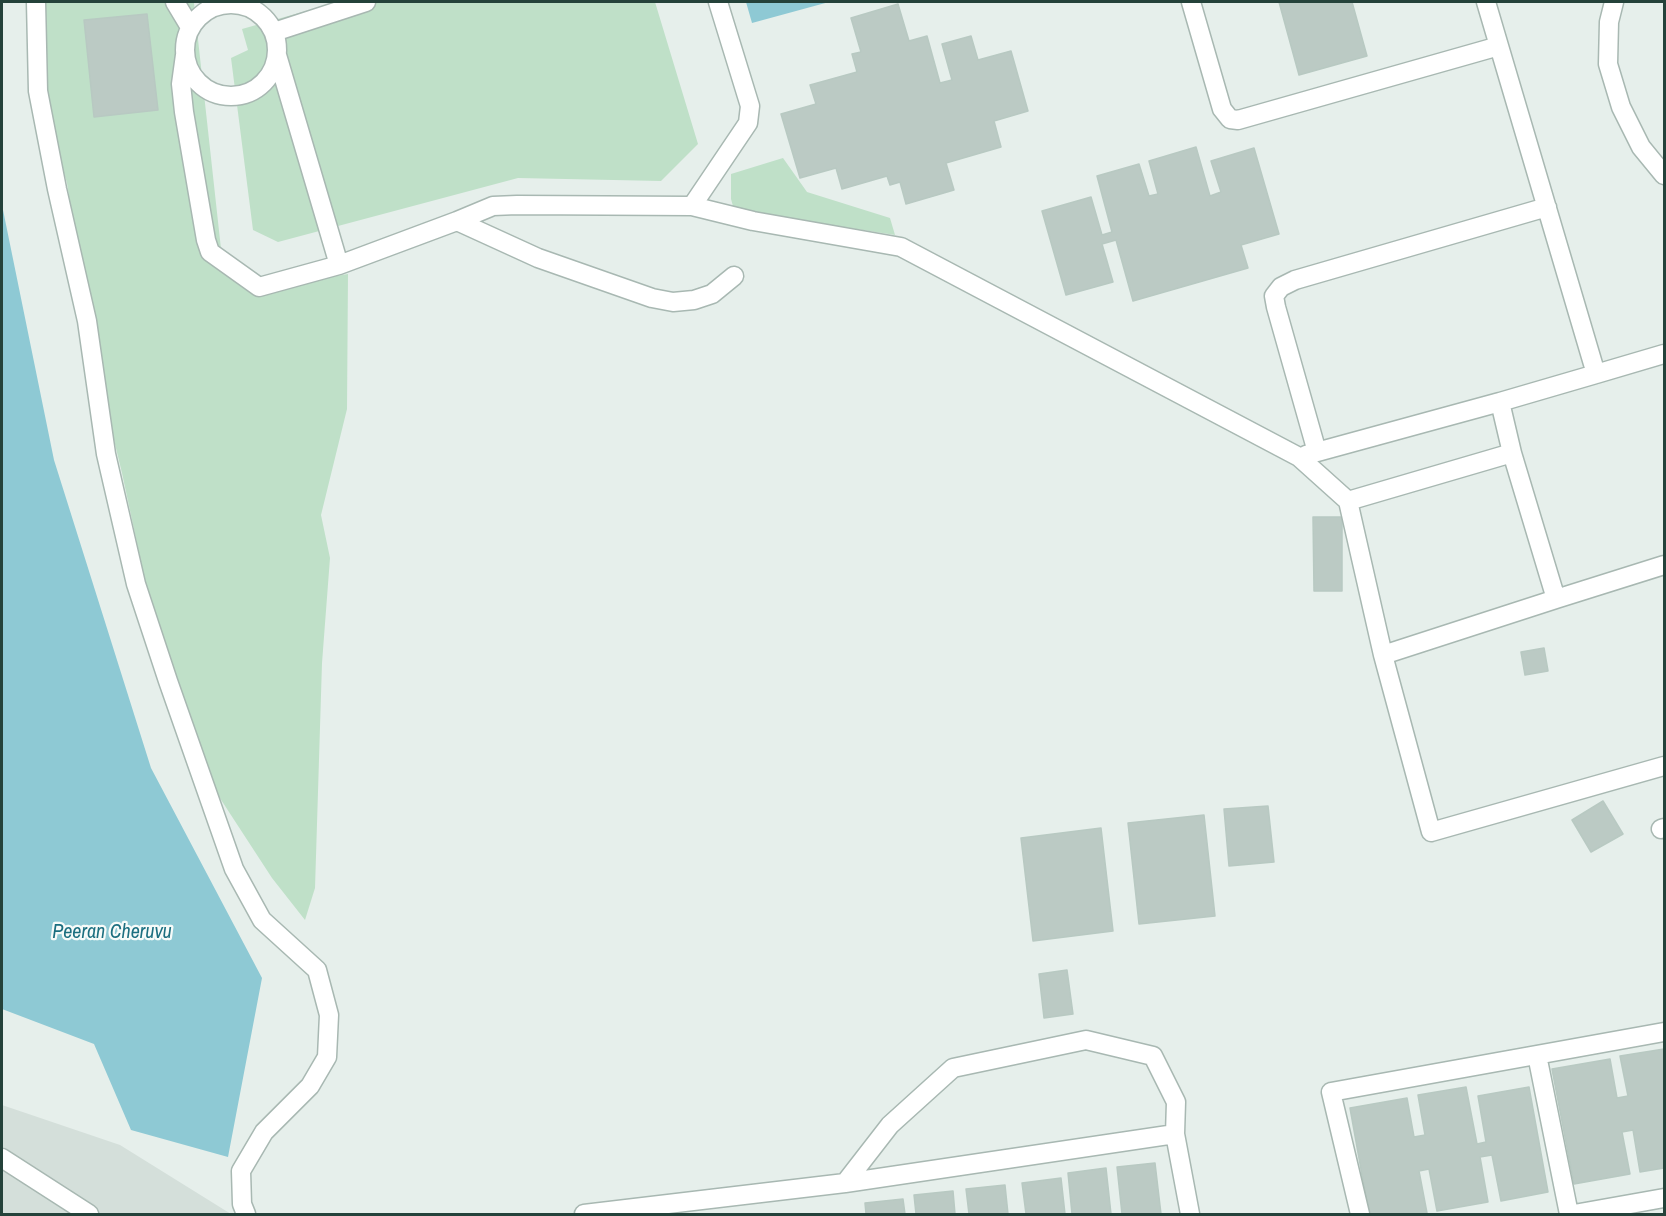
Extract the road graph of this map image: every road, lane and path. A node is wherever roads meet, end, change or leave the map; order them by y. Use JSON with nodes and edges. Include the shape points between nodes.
{"nodes":[{"id":1,"x":36,"y":2,"type":"edge"},
{"id":2,"x":175,"y":2,"type":"edge"},
{"id":3,"x":366,"y":2,"type":"edge"},
{"id":4,"x":718,"y":2,"type":"edge"},
{"id":5,"x":1191,"y":2,"type":"edge"},
{"id":6,"x":1486,"y":2,"type":"edge"},
{"id":7,"x":1614,"y":2,"type":"edge"},
{"id":8,"x":216,"y":4,"type":"edge"},
{"id":9,"x":190,"y":27,"type":"junction"},
{"id":10,"x":274,"y":32,"type":"junction"},
{"id":11,"x":1499,"y":46,"type":"junction"},
{"id":12,"x":185,"y":55,"type":"junction"},
{"id":13,"x":277,"y":55,"type":"junction"},
{"id":14,"x":1665,"y":175,"type":"edge"},
{"id":15,"x":693,"y":206,"type":"junction"},
{"id":16,"x":1547,"y":207,"type":"junction"},
{"id":17,"x":457,"y":221,"type":"junction"},
{"id":18,"x":339,"y":265,"type":"junction"},
{"id":19,"x":734,"y":276,"type":"dead end"},
{"id":20,"x":1665,"y":354,"type":"edge"},
{"id":21,"x":1596,"y":374,"type":"junction"},
{"id":22,"x":1500,"y":402,"type":"junction"},
{"id":23,"x":1317,"y":452,"type":"junction"},
{"id":24,"x":1512,"y":453,"type":"junction"},
{"id":25,"x":1299,"y":457,"type":"junction"},
{"id":26,"x":1348,"y":501,"type":"junction"},
{"id":27,"x":1665,"y":566,"type":"edge"},
{"id":28,"x":1556,"y":600,"type":"junction"},
{"id":29,"x":1383,"y":655,"type":"junction"},
{"id":30,"x":1665,"y":766,"type":"edge"},
{"id":31,"x":1665,"y":1032,"type":"edge"},
{"id":32,"x":1537,"y":1055,"type":"junction"},
{"id":33,"x":1175,"y":1134,"type":"junction"},
{"id":34,"x":2,"y":1158,"type":"edge"},
{"id":35,"x":846,"y":1183,"type":"junction"},
{"id":36,"x":1665,"y":1198,"type":"edge"},
{"id":37,"x":90,"y":1215,"type":"edge"},
{"id":38,"x":246,"y":1215,"type":"edge"},
{"id":39,"x":584,"y":1215,"type":"edge"},
{"id":40,"x":1190,"y":1215,"type":"edge"},
{"id":41,"x":1360,"y":1215,"type":"edge"},
{"id":42,"x":1569,"y":1215,"type":"edge"},
{"id":43,"x":1574,"y":1215,"type":"edge"}],
"edges":[{"from":1,"to":38,"type":"street","via":[[38,91],[87,321],[106,454],[136,584],[234,869],[262,920],[317,970],[329,1015],[327,1057],[310,1086],[264,1132],[241,1171]]},
{"from":2,"to":9,"type":"street"},
{"from":3,"to":10,"type":"street"},
{"from":4,"to":15,"type":"street","via":[[750,106],[748,123]]},
{"from":5,"to":11,"type":"street","via":[[1222,108],[1230,119],[1238,120]]},
{"from":6,"to":11,"type":"street"},
{"from":7,"to":14,"type":"street","via":[[1609,22],[1608,64],[1631,128],[1641,147]]},
{"from":8,"to":9,"type":"street"},
{"from":8,"to":10,"type":"street","via":[[244,5],[256,11]]},
{"from":9,"to":12,"type":"street"},
{"from":10,"to":13,"type":"street"},
{"from":11,"to":16,"type":"street"},
{"from":12,"to":13,"type":"street","via":[[189,70],[210,91],[239,96],[265,82]]},
{"from":12,"to":18,"type":"street","via":[[181,84],[184,112],[210,252],[259,287]]},
{"from":13,"to":18,"type":"street"},
{"from":15,"to":17,"type":"street","via":[[493,206]]},
{"from":15,"to":25,"type":"street","via":[[753,221],[901,247]]},
{"from":16,"to":21,"type":"street"},
{"from":16,"to":23,"type":"street","via":[[1281,287],[1274,296],[1276,307]]},
{"from":17,"to":18,"type":"street"},
{"from":17,"to":19,"type":"street","via":[[538,258],[652,298],[694,300],[712,294]]},
{"from":20,"to":21,"type":"street"},
{"from":21,"to":22,"type":"street"},
{"from":22,"to":23,"type":"street"},
{"from":22,"to":24,"type":"street"},
{"from":23,"to":25,"type":"street"},
{"from":24,"to":26,"type":"street"},
{"from":24,"to":28,"type":"street"},
{"from":25,"to":26,"type":"street"},
{"from":26,"to":29,"type":"street"},
{"from":27,"to":28,"type":"street"},
{"from":28,"to":29,"type":"street"},
{"from":29,"to":30,"type":"street","via":[[1431,832]]},
{"from":31,"to":32,"type":"street"},
{"from":32,"to":41,"type":"street","via":[[1331,1092]]},
{"from":32,"to":42,"type":"street"},
{"from":33,"to":35,"type":"street"},
{"from":33,"to":35,"type":"street","via":[[1176,1102],[1153,1056],[1086,1040],[953,1068],[890,1125]]},
{"from":33,"to":40,"type":"street"},
{"from":34,"to":37,"type":"street"},
{"from":35,"to":39,"type":"street"},
{"from":36,"to":43,"type":"street"}]}
